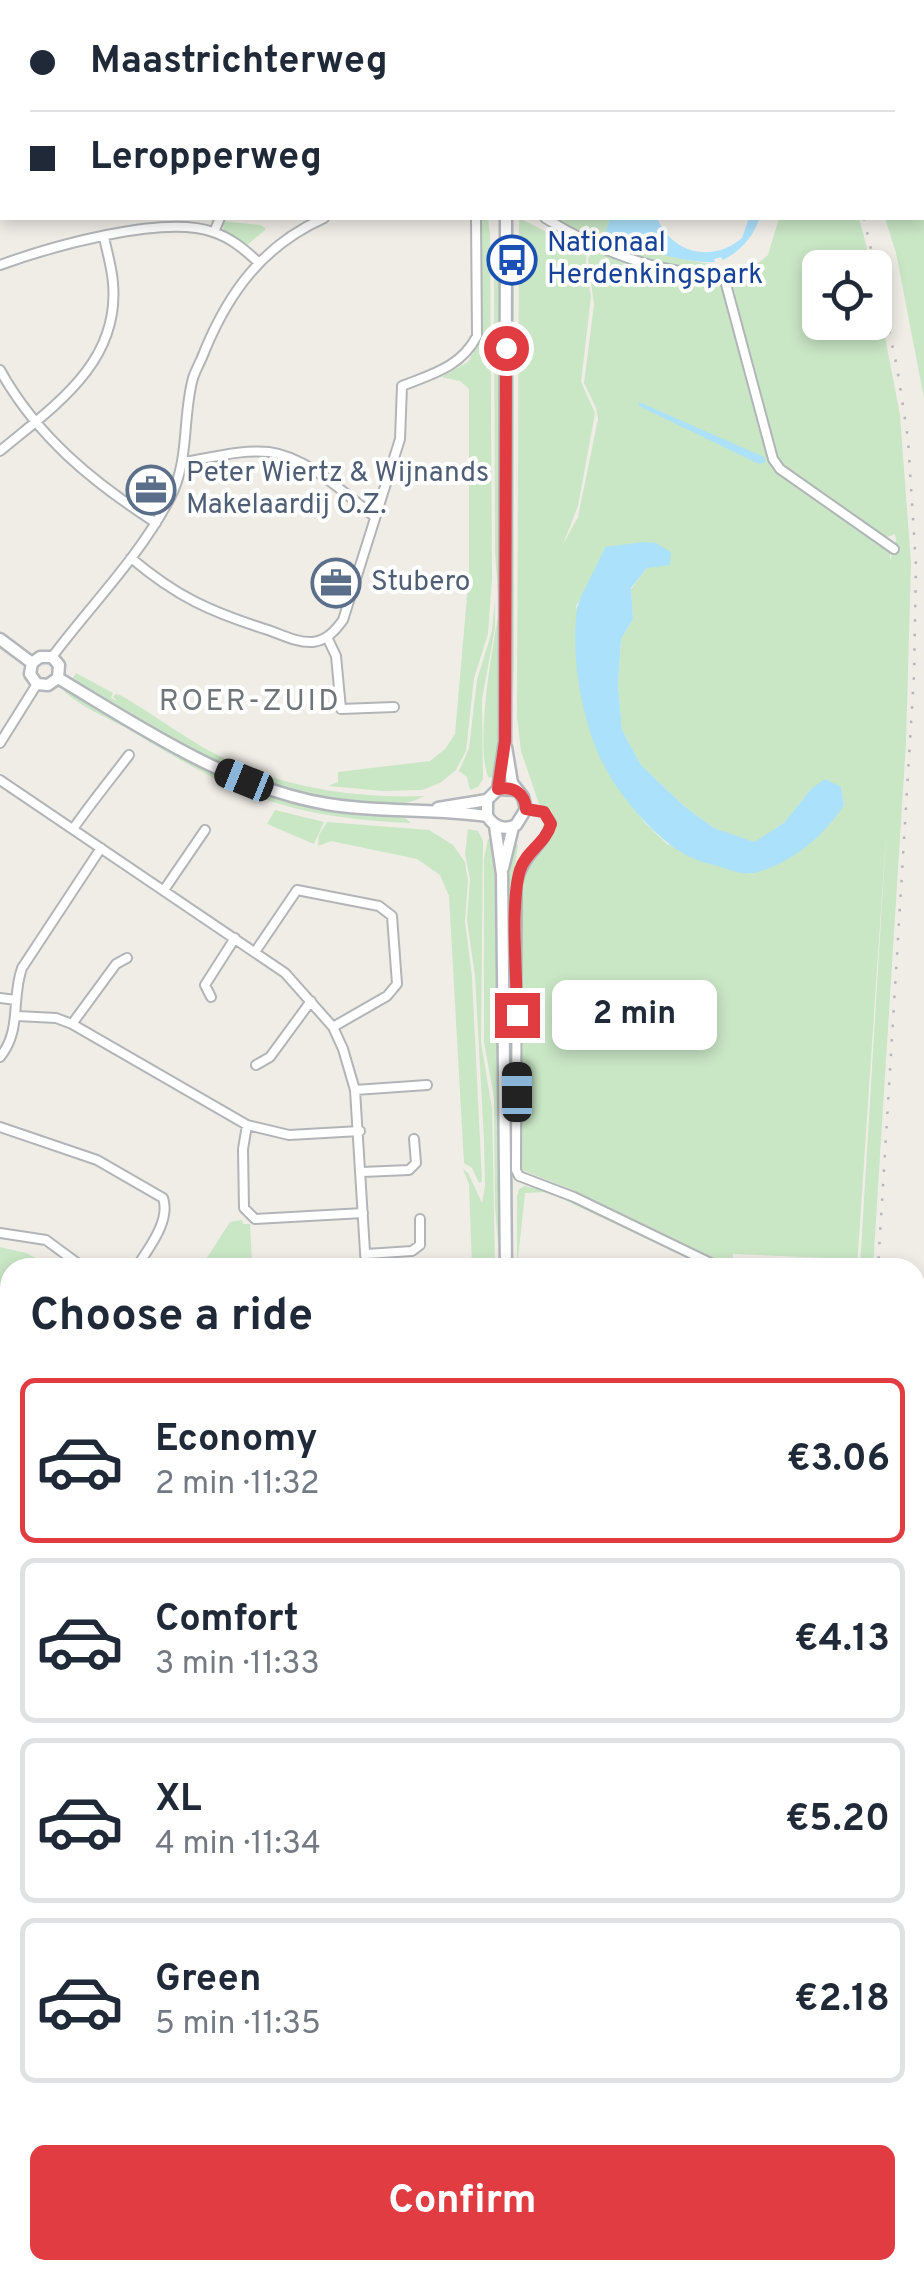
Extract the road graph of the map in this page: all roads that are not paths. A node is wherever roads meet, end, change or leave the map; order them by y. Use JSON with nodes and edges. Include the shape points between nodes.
{"nodes":[{"id":1,"x":219,"y":220,"type":"edge"},
{"id":2,"x":320,"y":220,"type":"edge"},
{"id":3,"x":476,"y":220,"type":"edge"},
{"id":4,"x":506,"y":220,"type":"edge"},
{"id":5,"x":549,"y":220,"type":"edge"},
{"id":6,"x":214,"y":232,"type":"junction"},
{"id":7,"x":104,"y":237,"type":"junction"},
{"id":8,"x":258,"y":262,"type":"junction"},
{"id":9,"x":0,"y":264,"type":"edge"},
{"id":10,"x":0,"y":370,"type":"edge"},
{"id":11,"x":34,"y":422,"type":"junction"},
{"id":12,"x":0,"y":451,"type":"edge"},
{"id":13,"x":184,"y":462,"type":"junction"},
{"id":14,"x":376,"y":516,"type":"junction"},
{"id":15,"x":156,"y":522,"type":"junction"},
{"id":16,"x":894,"y":550,"type":"dead end"},
{"id":17,"x":131,"y":558,"type":"junction"},
{"id":18,"x":327,"y":637,"type":"junction"},
{"id":19,"x":0,"y":638,"type":"edge"},
{"id":20,"x":52,"y":658,"type":"junction"},
{"id":21,"x":32,"y":662,"type":"junction"},
{"id":22,"x":58,"y":678,"type":"junction"},
{"id":23,"x":37,"y":684,"type":"junction"},
{"id":24,"x":394,"y":707,"type":"dead end"},
{"id":25,"x":505,"y":741,"type":"junction"},
{"id":26,"x":0,"y":743,"type":"edge"},
{"id":27,"x":129,"y":755,"type":"dead end"},
{"id":28,"x":0,"y":780,"type":"edge"},
{"id":29,"x":498,"y":789,"type":"junction"},
{"id":30,"x":516,"y":790,"type":"junction"},
{"id":31,"x":487,"y":800,"type":"junction"},
{"id":32,"x":526,"y":809,"type":"junction"},
{"id":33,"x":427,"y":810,"type":"junction"},
{"id":34,"x":487,"y":816,"type":"junction"},
{"id":35,"x":495,"y":826,"type":"junction"},
{"id":36,"x":512,"y":827,"type":"junction"},
{"id":37,"x":73,"y":829,"type":"junction"},
{"id":38,"x":206,"y":830,"type":"dead end"},
{"id":39,"x":101,"y":848,"type":"junction"},
{"id":40,"x":502,"y":874,"type":"junction"},
{"id":41,"x":164,"y":890,"type":"junction"},
{"id":42,"x":235,"y":938,"type":"junction"},
{"id":43,"x":255,"y":952,"type":"junction"},
{"id":44,"x":127,"y":958,"type":"dead end"},
{"id":45,"x":211,"y":997,"type":"dead end"},
{"id":46,"x":0,"y":998,"type":"edge"},
{"id":47,"x":16,"y":1000,"type":"junction"},
{"id":48,"x":311,"y":1001,"type":"junction"},
{"id":49,"x":17,"y":1016,"type":"junction"},
{"id":50,"x":72,"y":1024,"type":"junction"},
{"id":51,"x":333,"y":1028,"type":"junction"},
{"id":52,"x":0,"y":1058,"type":"edge"},
{"id":53,"x":256,"y":1065,"type":"dead end"},
{"id":54,"x":427,"y":1085,"type":"dead end"},
{"id":55,"x":355,"y":1090,"type":"junction"},
{"id":56,"x":247,"y":1124,"type":"junction"},
{"id":57,"x":0,"y":1126,"type":"edge"},
{"id":58,"x":360,"y":1130,"type":"junction"},
{"id":59,"x":414,"y":1139,"type":"dead end"},
{"id":60,"x":362,"y":1172,"type":"junction"},
{"id":61,"x":363,"y":1213,"type":"junction"},
{"id":62,"x":420,"y":1219,"type":"dead end"},
{"id":63,"x":0,"y":1233,"type":"edge"},
{"id":64,"x":420,"y":1245,"type":"junction"},
{"id":65,"x":432,"y":1252,"type":"dead end"},
{"id":66,"x":366,"y":1254,"type":"junction"},
{"id":67,"x":70,"y":1258,"type":"edge"},
{"id":68,"x":142,"y":1258,"type":"edge"},
{"id":69,"x":366,"y":1258,"type":"edge"},
{"id":70,"x":506,"y":1258,"type":"edge"},
{"id":71,"x":701,"y":1258,"type":"edge"}],
"edges":[{"from":1,"to":6,"type":"street"},
{"from":2,"to":8,"type":"street"},
{"from":3,"to":14,"type":"street","via":[[477,336],[453,366],[402,386],[400,439]]},
{"from":4,"to":25,"type":"main road"},
{"from":5,"to":16,"type":"street","via":[[656,266],[722,273],[773,459]]},
{"from":6,"to":7,"type":"street","via":[[181,227]]},
{"from":6,"to":8,"type":"street"},
{"from":7,"to":9,"type":"street"},
{"from":7,"to":11,"type":"street","via":[[113,280],[110,328],[86,376]]},
{"from":8,"to":13,"type":"street","via":[[233,292],[193,378]]},
{"from":10,"to":11,"type":"street"},
{"from":11,"to":12,"type":"street"},
{"from":11,"to":15,"type":"street","via":[[110,494]]},
{"from":13,"to":14,"type":"street","via":[[247,452],[280,455]]},
{"from":13,"to":15,"type":"street"},
{"from":14,"to":18,"type":"street","via":[[343,620]]},
{"from":15,"to":17,"type":"street"},
{"from":17,"to":18,"type":"street","via":[[185,600],[302,641]]},
{"from":17,"to":20,"type":"street"},
{"from":18,"to":24,"type":"street","via":[[336,656],[341,709]]},
{"from":19,"to":21,"type":"main road"},
{"from":20,"to":21,"type":"main road"},
{"from":20,"to":22,"type":"main road"},
{"from":21,"to":23,"type":"main road"},
{"from":22,"to":23,"type":"main road"},
{"from":22,"to":33,"type":"main road","via":[[202,762],[267,789],[342,806]]},
{"from":23,"to":26,"type":"street"},
{"from":25,"to":29,"type":"main road"},
{"from":25,"to":30,"type":"main road"},
{"from":27,"to":37,"type":"street"},
{"from":28,"to":37,"type":"street"},
{"from":29,"to":30,"type":"main road"},
{"from":29,"to":31,"type":"main road"},
{"from":30,"to":32,"type":"main road"},
{"from":31,"to":33,"type":"main road"},
{"from":31,"to":34,"type":"main road"},
{"from":32,"to":36,"type":"main road"},
{"from":32,"to":71,"type":"street","via":[[544,812],[551,824],[522,863],[517,884],[516,1170]]},
{"from":33,"to":34,"type":"main road"},
{"from":34,"to":35,"type":"main road"},
{"from":35,"to":36,"type":"main road"},
{"from":35,"to":40,"type":"main road"},
{"from":36,"to":40,"type":"main road"},
{"from":37,"to":39,"type":"street"},
{"from":38,"to":41,"type":"street"},
{"from":39,"to":41,"type":"street"},
{"from":39,"to":47,"type":"street","via":[[22,968]]},
{"from":40,"to":70,"type":"main road"},
{"from":41,"to":42,"type":"street"},
{"from":42,"to":43,"type":"street"},
{"from":42,"to":45,"type":"street","via":[[204,985]]},
{"from":43,"to":48,"type":"street"},
{"from":43,"to":51,"type":"street","via":[[297,890],[379,906],[392,916],[396,984],[388,996]]},
{"from":44,"to":50,"type":"street"},
{"from":46,"to":47,"type":"street"},
{"from":47,"to":49,"type":"street"},
{"from":48,"to":51,"type":"street"},
{"from":48,"to":53,"type":"street","via":[[270,1057]]},
{"from":49,"to":50,"type":"street"},
{"from":49,"to":52,"type":"street"},
{"from":50,"to":56,"type":"street"},
{"from":51,"to":55,"type":"street"},
{"from":54,"to":55,"type":"street"},
{"from":55,"to":58,"type":"street"},
{"from":56,"to":58,"type":"street","via":[[289,1134]]},
{"from":56,"to":61,"type":"street","via":[[248,1215]]},
{"from":57,"to":68,"type":"street","via":[[98,1160],[163,1198],[160,1226]]},
{"from":58,"to":60,"type":"street"},
{"from":59,"to":60,"type":"street","via":[[416,1163],[409,1170]]},
{"from":60,"to":61,"type":"street"},
{"from":61,"to":66,"type":"street"},
{"from":62,"to":64,"type":"street"},
{"from":63,"to":67,"type":"street","via":[[46,1240]]},
{"from":64,"to":65,"type":"street"},
{"from":64,"to":66,"type":"street","via":[[412,1252]]},
{"from":66,"to":69,"type":"street"}]}
